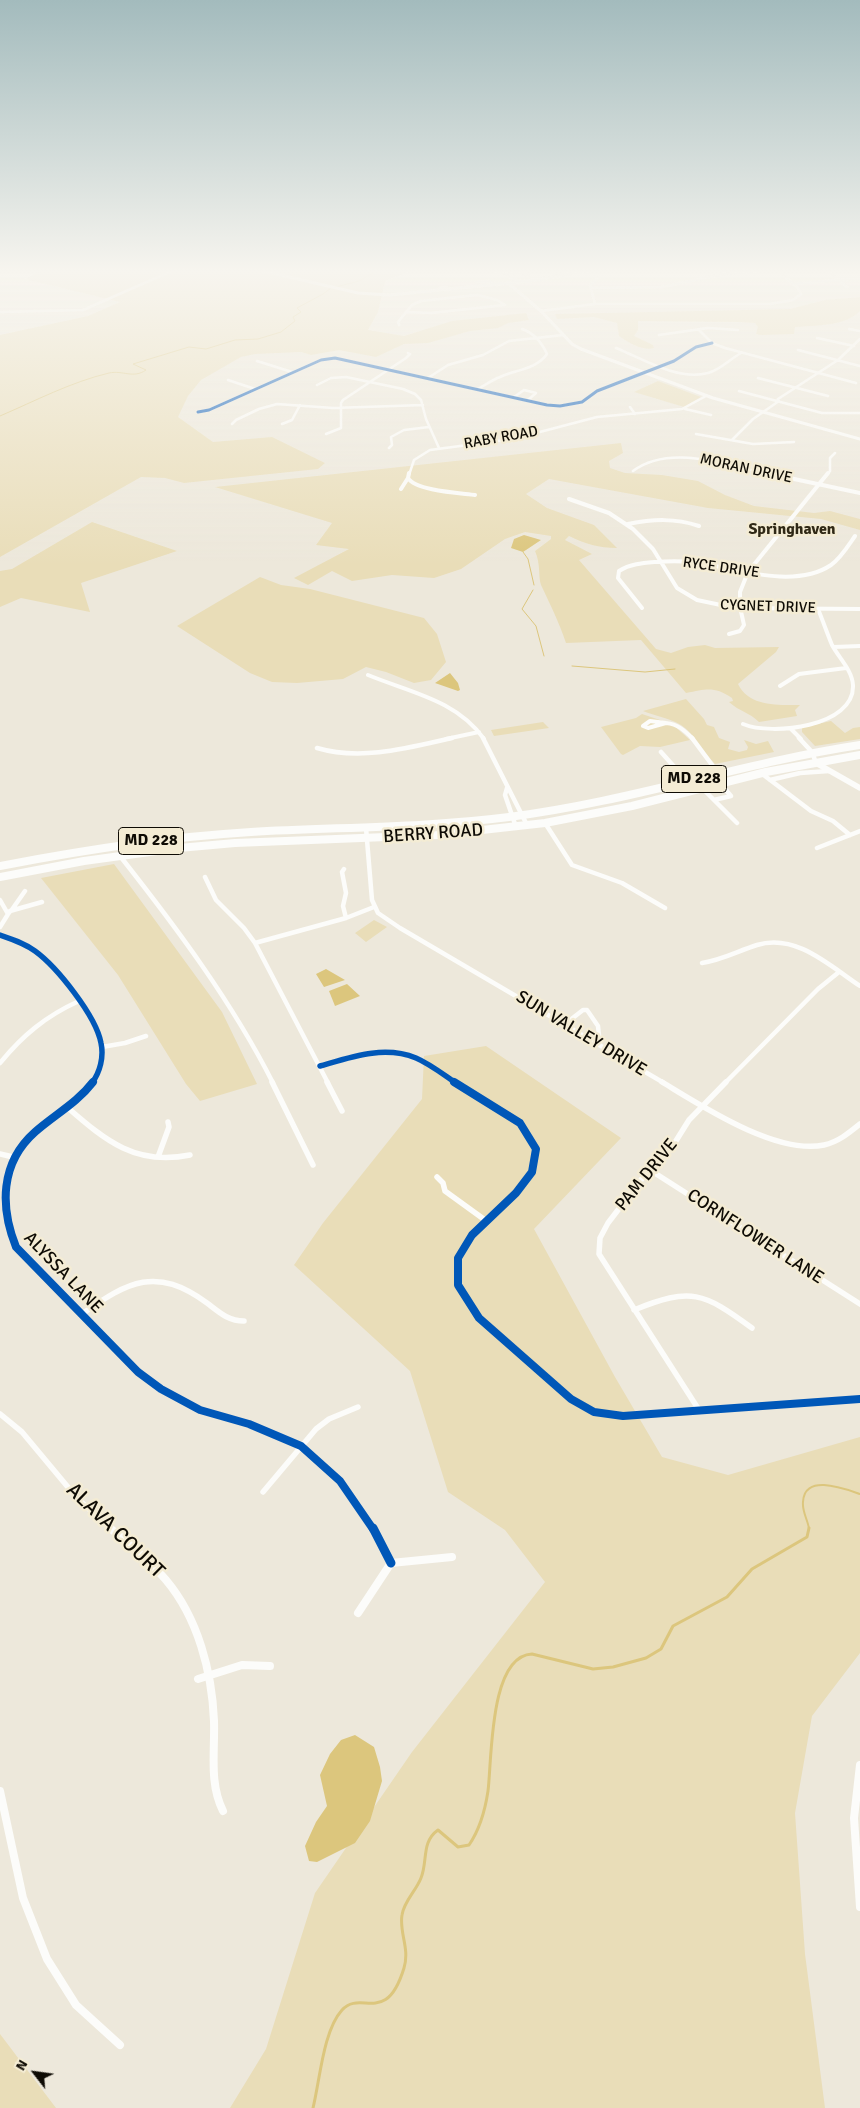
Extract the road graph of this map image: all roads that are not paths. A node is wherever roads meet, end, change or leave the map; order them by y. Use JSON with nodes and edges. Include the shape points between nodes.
{"nodes":[{"id":1,"x":279,"y":368,"type":"edge"},
{"id":2,"x":303,"y":368,"type":"edge"},
{"id":3,"x":385,"y":368,"type":"edge"},
{"id":4,"x":443,"y":368,"type":"edge"},
{"id":5,"x":523,"y":368,"type":"edge"},
{"id":6,"x":631,"y":368,"type":"edge"},
{"id":7,"x":654,"y":368,"type":"edge"},
{"id":8,"x":671,"y":368,"type":"edge"},
{"id":9,"x":717,"y":368,"type":"edge"},
{"id":10,"x":802,"y":368,"type":"edge"},
{"id":11,"x":826,"y":368,"type":"edge"},
{"id":12,"x":388,"y":369,"type":"junction"},
{"id":13,"x":293,"y":373,"type":"junction"},
{"id":14,"x":643,"y":373,"type":"junction"},
{"id":15,"x":820,"y":373,"type":"junction"},
{"id":16,"x":428,"y":378,"type":"junction"},
{"id":17,"x":758,"y":378,"type":"dead end"},
{"id":18,"x":228,"y":380,"type":"dead end"},
{"id":19,"x":371,"y":382,"type":"junction"},
{"id":20,"x":856,"y":383,"type":"dead end"},
{"id":21,"x":317,"y":385,"type":"dead end"},
{"id":22,"x":798,"y":388,"type":"junction"},
{"id":23,"x":255,"y":389,"type":"junction"},
{"id":24,"x":478,"y":389,"type":"junction"},
{"id":25,"x":739,"y":392,"type":"dead end"},
{"id":26,"x":706,"y":396,"type":"junction"},
{"id":27,"x":828,"y":396,"type":"dead end"},
{"id":28,"x":514,"y":397,"type":"junction"},
{"id":29,"x":528,"y":400,"type":"junction"},
{"id":30,"x":777,"y":402,"type":"junction"},
{"id":31,"x":300,"y":405,"type":"junction"},
{"id":32,"x":423,"y":405,"type":"junction"},
{"id":33,"x":630,"y":407,"type":"dead end"},
{"id":34,"x":341,"y":408,"type":"junction"},
{"id":35,"x":685,"y":409,"type":"junction"},
{"id":36,"x":198,"y":412,"type":"dead end"},
{"id":37,"x":762,"y":412,"type":"junction"},
{"id":38,"x":635,"y":414,"type":"junction"},
{"id":39,"x":860,"y":414,"type":"edge"},
{"id":40,"x":711,"y":415,"type":"dead end"},
{"id":41,"x":232,"y":424,"type":"dead end"},
{"id":42,"x":282,"y":424,"type":"dead end"},
{"id":43,"x":429,"y":427,"type":"junction"},
{"id":44,"x":326,"y":434,"type":"dead end"},
{"id":45,"x":696,"y":434,"type":"dead end"},
{"id":46,"x":732,"y":440,"type":"junction"},
{"id":47,"x":860,"y":440,"type":"edge"},
{"id":48,"x":794,"y":442,"type":"dead end"},
{"id":49,"x":388,"y":448,"type":"dead end"},
{"id":50,"x":439,"y":448,"type":"junction"},
{"id":51,"x":835,"y":453,"type":"dead end"},
{"id":52,"x":633,"y":471,"type":"dead end"},
{"id":53,"x":408,"y":478,"type":"junction"},
{"id":54,"x":819,"y":485,"type":"junction"},
{"id":55,"x":401,"y":489,"type":"dead end"},
{"id":56,"x":860,"y":494,"type":"edge"},
{"id":57,"x":475,"y":495,"type":"dead end"},
{"id":58,"x":569,"y":499,"type":"dead end"},
{"id":59,"x":628,"y":524,"type":"junction"},
{"id":60,"x":700,"y":526,"type":"dead end"},
{"id":61,"x":854,"y":536,"type":"dead end"},
{"id":62,"x":662,"y":563,"type":"junction"},
{"id":63,"x":748,"y":572,"type":"junction"},
{"id":64,"x":740,"y":607,"type":"junction"},
{"id":65,"x":642,"y":608,"type":"dead end"},
{"id":66,"x":818,"y":609,"type":"junction"},
{"id":67,"x":860,"y":609,"type":"edge"},
{"id":68,"x":729,"y":634,"type":"dead end"},
{"id":69,"x":860,"y":646,"type":"edge"},
{"id":70,"x":834,"y":647,"type":"junction"},
{"id":71,"x":846,"y":668,"type":"junction"},
{"id":72,"x":368,"y":675,"type":"dead end"},
{"id":73,"x":780,"y":686,"type":"dead end"},
{"id":74,"x":666,"y":723,"type":"junction"},
{"id":75,"x":743,"y":724,"type":"dead end"},
{"id":76,"x":791,"y":728,"type":"junction"},
{"id":77,"x":479,"y":732,"type":"junction"},
{"id":78,"x":860,"y":745,"type":"edge"},
{"id":79,"x":317,"y":748,"type":"dead end"},
{"id":80,"x":661,"y":752,"type":"dead end"},
{"id":81,"x":812,"y":752,"type":"junction"},
{"id":82,"x":860,"y":755,"type":"edge"},
{"id":83,"x":816,"y":762,"type":"junction"},
{"id":84,"x":829,"y":771,"type":"junction"},
{"id":85,"x":718,"y":773,"type":"junction"},
{"id":86,"x":761,"y":773,"type":"junction"},
{"id":87,"x":770,"y":780,"type":"junction"},
{"id":88,"x":687,"y":781,"type":"junction"},
{"id":89,"x":720,"y":783,"type":"junction"},
{"id":90,"x":507,"y":788,"type":"junction"},
{"id":91,"x":702,"y":788,"type":"junction"},
{"id":92,"x":860,"y":788,"type":"edge"},
{"id":93,"x":714,"y":800,"type":"junction"},
{"id":94,"x":517,"y":816,"type":"junction"},
{"id":95,"x":545,"y":823,"type":"junction"},
{"id":96,"x":737,"y":823,"type":"dead end"},
{"id":97,"x":527,"y":825,"type":"junction"},
{"id":98,"x":516,"y":826,"type":"junction"},
{"id":99,"x":366,"y":828,"type":"junction"},
{"id":100,"x":860,"y":831,"type":"edge"},
{"id":101,"x":850,"y":835,"type":"junction"},
{"id":102,"x":366,"y":838,"type":"junction"},
{"id":103,"x":817,"y":848,"type":"dead end"},
{"id":104,"x":119,"y":856,"type":"junction"},
{"id":105,"x":0,"y":866,"type":"edge"},
{"id":106,"x":344,"y":869,"type":"dead end"},
{"id":107,"x":0,"y":877,"type":"edge"},
{"id":108,"x":205,"y":877,"type":"dead end"},
{"id":109,"x":25,"y":891,"type":"dead end"},
{"id":110,"x":0,"y":900,"type":"edge"},
{"id":111,"x":42,"y":902,"type":"dead end"},
{"id":112,"x":374,"y":906,"type":"junction"},
{"id":113,"x":665,"y":908,"type":"dead end"},
{"id":114,"x":9,"y":913,"type":"junction"},
{"id":115,"x":346,"y":918,"type":"junction"},
{"id":116,"x":0,"y":927,"type":"edge"},
{"id":117,"x":0,"y":935,"type":"edge"},
{"id":118,"x":255,"y":943,"type":"junction"},
{"id":119,"x":702,"y":963,"type":"dead end"},
{"id":120,"x":839,"y":972,"type":"junction"},
{"id":121,"x":860,"y":986,"type":"edge"},
{"id":122,"x":79,"y":1001,"type":"junction"},
{"id":123,"x":565,"y":1024,"type":"junction"},
{"id":124,"x":146,"y":1036,"type":"dead end"},
{"id":125,"x":600,"y":1045,"type":"junction"},
{"id":126,"x":102,"y":1048,"type":"junction"},
{"id":127,"x":0,"y":1063,"type":"edge"},
{"id":128,"x":320,"y":1066,"type":"junction"},
{"id":129,"x":704,"y":1105,"type":"junction"},
{"id":130,"x":68,"y":1108,"type":"junction"},
{"id":131,"x":342,"y":1111,"type":"dead end"},
{"id":132,"x":168,"y":1122,"type":"dead end"},
{"id":133,"x":859,"y":1126,"type":"edge"},
{"id":134,"x":0,"y":1154,"type":"edge"},
{"id":135,"x":190,"y":1155,"type":"dead end"},
{"id":136,"x":13,"y":1157,"type":"junction"},
{"id":137,"x":158,"y":1157,"type":"junction"},
{"id":138,"x":313,"y":1165,"type":"dead end"},
{"id":139,"x":650,"y":1170,"type":"junction"},
{"id":140,"x":437,"y":1177,"type":"dead end"},
{"id":141,"x":485,"y":1220,"type":"junction"},
{"id":142,"x":860,"y":1304,"type":"edge"},
{"id":143,"x":634,"y":1310,"type":"junction"},
{"id":144,"x":82,"y":1314,"type":"junction"},
{"id":145,"x":244,"y":1321,"type":"dead end"},
{"id":146,"x":752,"y":1328,"type":"dead end"},
{"id":147,"x":860,"y":1399,"type":"edge"},
{"id":148,"x":358,"y":1408,"type":"dead end"},
{"id":149,"x":699,"y":1410,"type":"junction"},
{"id":150,"x":0,"y":1414,"type":"edge"},
{"id":151,"x":301,"y":1446,"type":"junction"},
{"id":152,"x":263,"y":1492,"type":"dead end"},
{"id":153,"x":452,"y":1557,"type":"dead end"},
{"id":154,"x":391,"y":1562,"type":"junction"},
{"id":155,"x":358,"y":1613,"type":"dead end"},
{"id":156,"x":270,"y":1666,"type":"dead end"},
{"id":157,"x":209,"y":1675,"type":"junction"},
{"id":158,"x":198,"y":1679,"type":"dead end"},
{"id":159,"x":859,"y":1770,"type":"edge"},
{"id":160,"x":0,"y":1791,"type":"edge"},
{"id":161,"x":2,"y":1807,"type":"edge"},
{"id":162,"x":223,"y":1812,"type":"dead end"},
{"id":163,"x":860,"y":1907,"type":"edge"},
{"id":164,"x":120,"y":2045,"type":"dead end"}],
"edges":[{"from":1,"to":13,"type":"street"},
{"from":2,"to":13,"type":"street"},
{"from":3,"to":12,"type":"street"},
{"from":4,"to":16,"type":"street"},
{"from":5,"to":24,"type":"street","via":[[498,377]]},
{"from":6,"to":14,"type":"street"},
{"from":7,"to":14,"type":"street"},
{"from":8,"to":9,"type":"street","via":[[684,373],[706,373]]},
{"from":10,"to":15,"type":"street"},
{"from":11,"to":15,"type":"street"},
{"from":12,"to":16,"type":"street"},
{"from":12,"to":19,"type":"street"},
{"from":13,"to":23,"type":"street"},
{"from":14,"to":26,"type":"street"},
{"from":14,"to":29,"type":"street","via":[[597,391],[573,405]]},
{"from":15,"to":20,"type":"street"},
{"from":15,"to":22,"type":"street"},
{"from":16,"to":24,"type":"street"},
{"from":17,"to":22,"type":"street"},
{"from":18,"to":23,"type":"street"},
{"from":19,"to":21,"type":"street","via":[[342,377]]},
{"from":19,"to":32,"type":"street","via":[[408,391],[418,396]]},
{"from":19,"to":34,"type":"street","via":[[343,400]]},
{"from":22,"to":27,"type":"street"},
{"from":22,"to":30,"type":"street"},
{"from":23,"to":36,"type":"street"},
{"from":24,"to":28,"type":"street"},
{"from":25,"to":30,"type":"street"},
{"from":26,"to":35,"type":"street","name":"RABY ROAD"},
{"from":26,"to":37,"type":"street"},
{"from":28,"to":29,"type":"street"},
{"from":28,"to":29,"type":"street","via":[[524,390],[536,393]]},
{"from":30,"to":37,"type":"street"},
{"from":30,"to":39,"type":"street","via":[[822,413]]},
{"from":31,"to":34,"type":"street"},
{"from":31,"to":41,"type":"street","via":[[268,406]]},
{"from":31,"to":42,"type":"street","via":[[292,420]]},
{"from":32,"to":34,"type":"street"},
{"from":32,"to":43,"type":"street"},
{"from":33,"to":38,"type":"street"},
{"from":34,"to":44,"type":"street","via":[[341,428]]},
{"from":35,"to":38,"type":"street","name":"RABY ROAD"},
{"from":35,"to":40,"type":"street"},
{"from":37,"to":46,"type":"street"},
{"from":37,"to":47,"type":"street"},
{"from":38,"to":50,"type":"street","name":"RABY ROAD","via":[[588,419],[502,441]]},
{"from":43,"to":49,"type":"street","via":[[396,433],[391,437],[392,445]]},
{"from":43,"to":50,"type":"street"},
{"from":45,"to":46,"type":"street"},
{"from":46,"to":48,"type":"street","via":[[753,444]]},
{"from":50,"to":53,"type":"street","name":"RABY ROAD","via":[[416,456]]},
{"from":51,"to":54,"type":"street","via":[[830,458],[830,470]]},
{"from":52,"to":54,"type":"street","name":"MORAN DRIVE","via":[[650,461],[684,457]]},
{"from":53,"to":55,"type":"street"},
{"from":53,"to":57,"type":"street","via":[[411,483],[422,487]]},
{"from":54,"to":56,"type":"street","name":"MORAN DRIVE"},
{"from":54,"to":63,"type":"street"},
{"from":58,"to":59,"type":"street","name":"CYGNET DRIVE","via":[[600,508]]},
{"from":59,"to":60,"type":"street","via":[[664,519]]},
{"from":59,"to":62,"type":"street","name":"CYGNET DRIVE","via":[[648,543]]},
{"from":61,"to":63,"type":"street","name":"RYCE DRIVE","via":[[833,564],[823,570],[784,576]]},
{"from":62,"to":63,"type":"street","name":"RYCE DRIVE","via":[[690,562]]},
{"from":62,"to":64,"type":"street","name":"CYGNET DRIVE","via":[[675,586],[685,594],[708,604]]},
{"from":62,"to":65,"type":"street","name":"RYCE DRIVE","via":[[629,566],[622,568],[617,575]]},
{"from":63,"to":64,"type":"street","via":[[740,592]]},
{"from":64,"to":66,"type":"street","name":"CYGNET DRIVE"},
{"from":64,"to":68,"type":"street","via":[[744,625],[740,631]]},
{"from":66,"to":67,"type":"street","name":"CYGNET DRIVE"},
{"from":66,"to":70,"type":"street"},
{"from":69,"to":70,"type":"street"},
{"from":70,"to":71,"type":"street"},
{"from":71,"to":73,"type":"street","via":[[806,672],[793,676]]},
{"from":71,"to":76,"type":"street","via":[[854,686],[849,705],[830,718]]},
{"from":72,"to":77,"type":"street","via":[[446,706],[468,720]]},
{"from":74,"to":74,"type":"street","via":[[648,728],[643,726],[650,721]]},
{"from":74,"to":85,"type":"street","via":[[674,723],[685,731]]},
{"from":75,"to":76,"type":"street","via":[[756,728]]},
{"from":76,"to":81,"type":"street"},
{"from":77,"to":79,"type":"street","via":[[389,751],[338,753]]},
{"from":77,"to":90,"type":"street"},
{"from":78,"to":81,"type":"highway","name":"BERRY ROAD","number":"MD 228"},
{"from":80,"to":88,"type":"street"},
{"from":81,"to":83,"type":"street"},
{"from":81,"to":85,"type":"highway","name":"BERRY ROAD","number":"MD 228"},
{"from":82,"to":83,"type":"highway","name":"BERRY ROAD","number":"MD 228"},
{"from":83,"to":84,"type":"street"},
{"from":83,"to":86,"type":"highway","name":"BERRY ROAD","number":"MD 228"},
{"from":84,"to":87,"type":"street"},
{"from":84,"to":92,"type":"street"},
{"from":85,"to":88,"type":"highway","name":"BERRY ROAD","number":"MD 228"},
{"from":86,"to":87,"type":"street"},
{"from":86,"to":89,"type":"highway","name":"BERRY ROAD","number":"MD 228"},
{"from":87,"to":101,"type":"street"},
{"from":88,"to":94,"type":"highway","name":"BERRY ROAD","number":"MD 228","via":[[621,798]]},
{"from":89,"to":91,"type":"highway","name":"BERRY ROAD","number":"MD 228"},
{"from":89,"to":93,"type":"street","via":[[730,796]]},
{"from":90,"to":94,"type":"street"},
{"from":90,"to":94,"type":"street","via":[[505,795]]},
{"from":91,"to":93,"type":"street"},
{"from":91,"to":95,"type":"highway","name":"BERRY ROAD","number":"MD 228"},
{"from":93,"to":96,"type":"street"},
{"from":94,"to":97,"type":"street"},
{"from":94,"to":98,"type":"street"},
{"from":94,"to":99,"type":"highway","name":"BERRY ROAD","number":"MD 228"},
{"from":95,"to":97,"type":"highway","name":"BERRY ROAD","number":"MD 228"},
{"from":95,"to":113,"type":"street","via":[[572,865],[622,883]]},
{"from":97,"to":98,"type":"highway","name":"BERRY ROAD","number":"MD 228"},
{"from":98,"to":102,"type":"highway","name":"BERRY ROAD","number":"MD 228","via":[[437,835]]},
{"from":99,"to":102,"type":"street"},
{"from":99,"to":105,"type":"highway","name":"BERRY ROAD","number":"MD 228","via":[[194,836],[98,848]]},
{"from":100,"to":101,"type":"street"},
{"from":101,"to":103,"type":"street"},
{"from":102,"to":104,"type":"highway","name":"BERRY ROAD","number":"MD 228","via":[[226,844]]},
{"from":102,"to":112,"type":"street"},
{"from":104,"to":107,"type":"highway","name":"BERRY ROAD","number":"MD 228"},
{"from":104,"to":138,"type":"street","via":[[155,900],[231,1009],[261,1060]]},
{"from":106,"to":115,"type":"street","via":[[346,893],[343,906]]},
{"from":108,"to":118,"type":"street","via":[[216,900]]},
{"from":109,"to":114,"type":"street"},
{"from":110,"to":114,"type":"street"},
{"from":111,"to":114,"type":"street"},
{"from":112,"to":115,"type":"street"},
{"from":112,"to":123,"type":"street","name":"SUN VALLEY DRIVE","via":[[378,913],[400,928]]},
{"from":114,"to":116,"type":"street"},
{"from":115,"to":118,"type":"street"},
{"from":117,"to":122,"type":"street","name":"ALYSSA LANE","via":[[42,954]]},
{"from":118,"to":128,"type":"street"},
{"from":119,"to":120,"type":"street","via":[[777,941],[801,948]]},
{"from":120,"to":121,"type":"street"},
{"from":120,"to":129,"type":"street","name":"PAM DRIVE","via":[[818,989]]},
{"from":122,"to":126,"type":"street","name":"ALYSSA LANE","via":[[94,1023]]},
{"from":122,"to":127,"type":"street","via":[[39,1021]]},
{"from":123,"to":125,"type":"street","name":"SUN VALLEY DRIVE"},
{"from":123,"to":125,"type":"street","via":[[587,1010],[593,1015],[600,1032]]},
{"from":124,"to":126,"type":"street"},
{"from":125,"to":129,"type":"street","name":"SUN VALLEY DRIVE"},
{"from":126,"to":130,"type":"street","name":"ALYSSA LANE","via":[[101,1063],[94,1081]]},
{"from":128,"to":131,"type":"street"},
{"from":128,"to":141,"type":"street","via":[[366,1053],[416,1058],[520,1123],[530,1134],[537,1154],[534,1171],[529,1180]]},
{"from":129,"to":133,"type":"street","name":"SUN VALLEY DRIVE","via":[[741,1126],[797,1145],[836,1142]]},
{"from":129,"to":139,"type":"street","name":"PAM DRIVE"},
{"from":130,"to":136,"type":"street","name":"ALYSSA LANE","via":[[33,1134]]},
{"from":130,"to":137,"type":"street","via":[[113,1145],[132,1153]]},
{"from":132,"to":137,"type":"street","via":[[169,1128]]},
{"from":134,"to":136,"type":"street"},
{"from":135,"to":137,"type":"street"},
{"from":136,"to":144,"type":"street","name":"ALYSSA LANE","via":[[0,1201],[5,1230],[22,1254]]},
{"from":139,"to":142,"type":"street","name":"CORNFLOWER LANE"},
{"from":139,"to":143,"type":"street","name":"PAM DRIVE","via":[[608,1223],[600,1238],[598,1254]]},
{"from":140,"to":141,"type":"street","via":[[445,1191]]},
{"from":141,"to":149,"type":"street","via":[[468,1239],[458,1261],[457,1284],[468,1306],[571,1399],[594,1412],[614,1416]]},
{"from":143,"to":146,"type":"street","via":[[672,1296],[688,1294],[724,1307]]},
{"from":143,"to":149,"type":"street","name":"PAM DRIVE"},
{"from":144,"to":145,"type":"street","via":[[121,1288],[151,1280],[188,1290],[228,1318]]},
{"from":144,"to":151,"type":"street","name":"ALYSSA LANE","via":[[138,1372],[161,1389],[200,1410],[250,1424]]},
{"from":147,"to":149,"type":"street"},
{"from":148,"to":151,"type":"street","via":[[329,1419]]},
{"from":150,"to":157,"type":"street","name":"ALAVA COURT","via":[[23,1432],[82,1503],[162,1574],[194,1627]]},
{"from":151,"to":152,"type":"street"},
{"from":151,"to":154,"type":"street","name":"ALYSSA LANE","via":[[350,1493]]},
{"from":153,"to":154,"type":"street"},
{"from":154,"to":155,"type":"street"},
{"from":156,"to":157,"type":"street","via":[[245,1663]]},
{"from":157,"to":158,"type":"street"},
{"from":157,"to":162,"type":"street","name":"ALAVA COURT","via":[[214,1703],[214,1786]]},
{"from":159,"to":163,"type":"street","via":[[855,1786],[855,1821]]},
{"from":160,"to":161,"type":"street"},
{"from":161,"to":164,"type":"street","via":[[23,1898],[47,1959],[76,2005]]}]}
